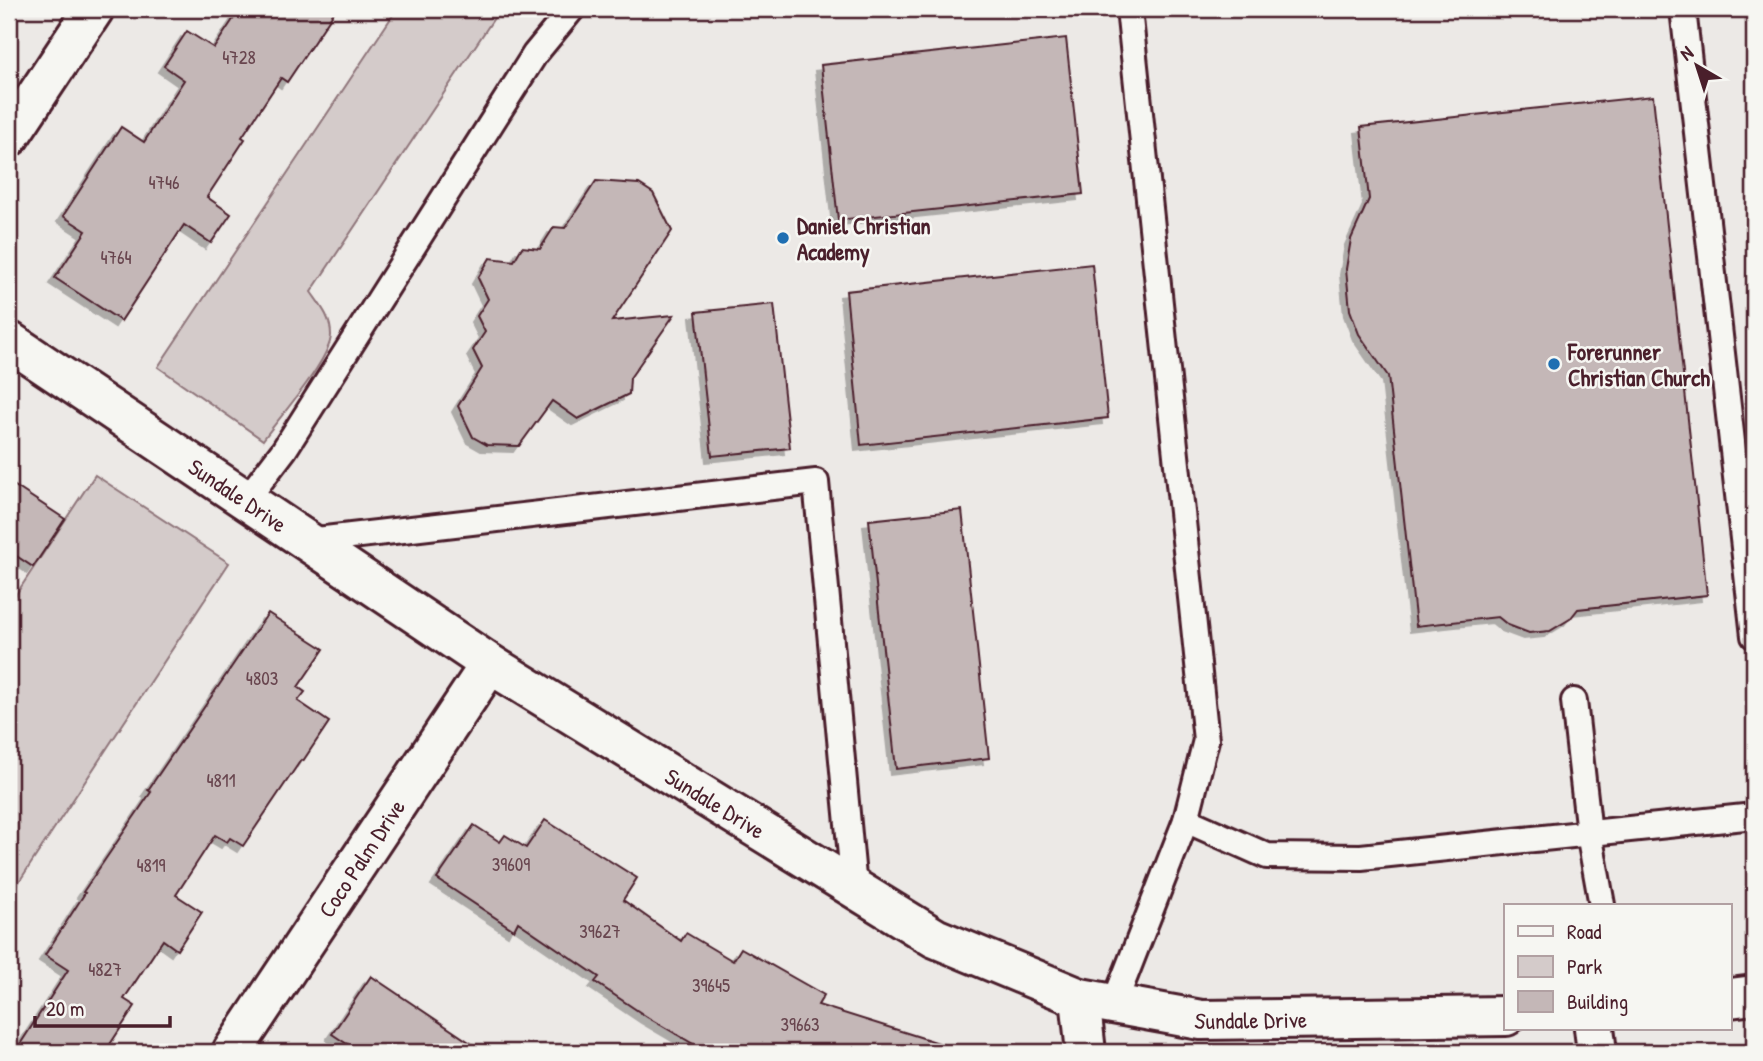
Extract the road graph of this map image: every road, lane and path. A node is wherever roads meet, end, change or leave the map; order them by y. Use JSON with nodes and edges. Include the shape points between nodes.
{"nodes":[{"id":1,"x":94,"y":9,"type":"edge"},
{"id":2,"x":572,"y":9,"type":"edge"},
{"id":3,"x":1129,"y":9,"type":"edge"},
{"id":4,"x":1683,"y":9,"type":"edge"},
{"id":5,"x":9,"y":137,"type":"edge"},
{"id":6,"x":9,"y":341,"type":"edge"},
{"id":7,"x":246,"y":500,"type":"junction"},
{"id":8,"x":308,"y":541,"type":"junction"},
{"id":9,"x":1754,"y":636,"type":"edge"},
{"id":10,"x":489,"y":664,"type":"junction"},
{"id":11,"x":1574,"y":701,"type":"dead end"},
{"id":12,"x":1754,"y":816,"type":"edge"},
{"id":13,"x":1186,"y":820,"type":"junction"},
{"id":14,"x":1589,"y":833,"type":"junction"},
{"id":15,"x":854,"y":888,"type":"junction"},
{"id":16,"x":1602,"y":904,"type":"edge"},
{"id":17,"x":1754,"y":995,"type":"edge"},
{"id":18,"x":1732,"y":998,"type":"edge"},
{"id":19,"x":1097,"y":1001,"type":"junction"},
{"id":20,"x":1504,"y":1016,"type":"edge"},
{"id":21,"x":1594,"y":1030,"type":"edge"},
{"id":22,"x":232,"y":1052,"type":"edge"},
{"id":23,"x":1086,"y":1052,"type":"edge"},
{"id":24,"x":1597,"y":1052,"type":"edge"}],
"edges":[{"from":1,"to":5,"type":"street"},
{"from":2,"to":7,"type":"lane","via":[[535,54],[284,450]]},
{"from":3,"to":13,"type":"lane","via":[[1206,740]]},
{"from":4,"to":9,"type":"lane"},
{"from":6,"to":7,"type":"street","name":"Sundale Drive"},
{"from":7,"to":8,"type":"street","name":"Sundale Drive"},
{"from":8,"to":10,"type":"street","name":"Sundale Drive"},
{"from":8,"to":15,"type":"lane","via":[[816,482]]},
{"from":10,"to":15,"type":"street","name":"Sundale Drive"},
{"from":10,"to":22,"type":"street","name":"Coco Palm Drive"},
{"from":11,"to":14,"type":"lane"},
{"from":12,"to":14,"type":"lane"},
{"from":13,"to":14,"type":"lane","via":[[1267,856],[1361,857]]},
{"from":13,"to":19,"type":"lane"},
{"from":14,"to":16,"type":"lane"},
{"from":15,"to":19,"type":"street","name":"Sundale Drive","via":[[935,938]]},
{"from":17,"to":18,"type":"street"},
{"from":19,"to":20,"type":"street","name":"Sundale Drive","via":[[1201,1020]]},
{"from":19,"to":23,"type":"street"},
{"from":21,"to":24,"type":"street"}]}
